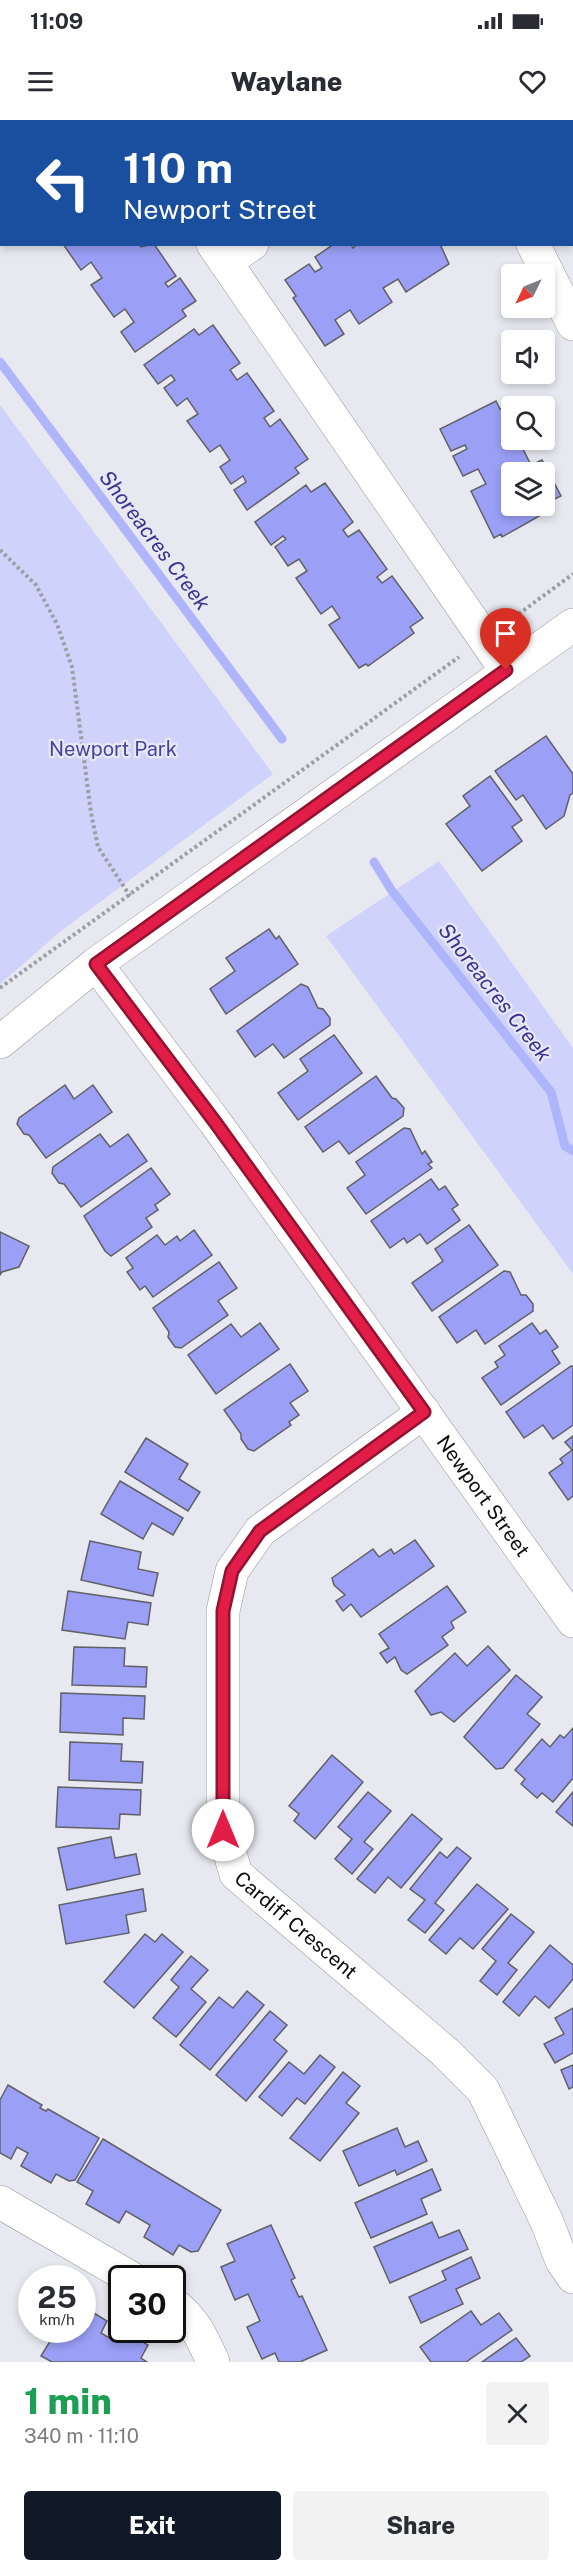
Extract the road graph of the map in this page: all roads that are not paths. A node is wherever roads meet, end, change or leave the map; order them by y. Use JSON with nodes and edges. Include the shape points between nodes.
{"nodes":[{"id":1,"x":533,"y":246,"type":"edge"},
{"id":2,"x":230,"y":250,"type":"edge"},
{"id":3,"x":573,"y":324,"type":"edge"},
{"id":4,"x":573,"y":625,"type":"edge"},
{"id":5,"x":506,"y":670,"type":"junction"},
{"id":6,"x":96,"y":964,"type":"junction"},
{"id":7,"x":0,"y":1042,"type":"edge"},
{"id":8,"x":424,"y":1412,"type":"junction"},
{"id":9,"x":573,"y":1622,"type":"edge"},
{"id":10,"x":0,"y":2202,"type":"edge"},
{"id":11,"x":109,"y":2265,"type":"edge"},
{"id":12,"x":573,"y":2277,"type":"edge"},
{"id":13,"x":186,"y":2313,"type":"edge"},
{"id":14,"x":213,"y":2362,"type":"edge"}],
"edges":[{"from":1,"to":3,"type":"street"},
{"from":2,"to":5,"type":"street"},
{"from":4,"to":5,"type":"street"},
{"from":5,"to":6,"type":"street"},
{"from":6,"to":7,"type":"street"},
{"from":6,"to":8,"type":"street","name":"Newport Street"},
{"from":8,"to":9,"type":"street","name":"Newport Street"},
{"from":8,"to":12,"type":"street","name":"Cardiff Crescent","via":[[260,1531],[232,1571],[223,1611],[223,1830],[236,1874],[445,2052],[483,2090]]},
{"from":10,"to":11,"type":"street"},
{"from":13,"to":14,"type":"street","via":[[199,2328]]}]}
